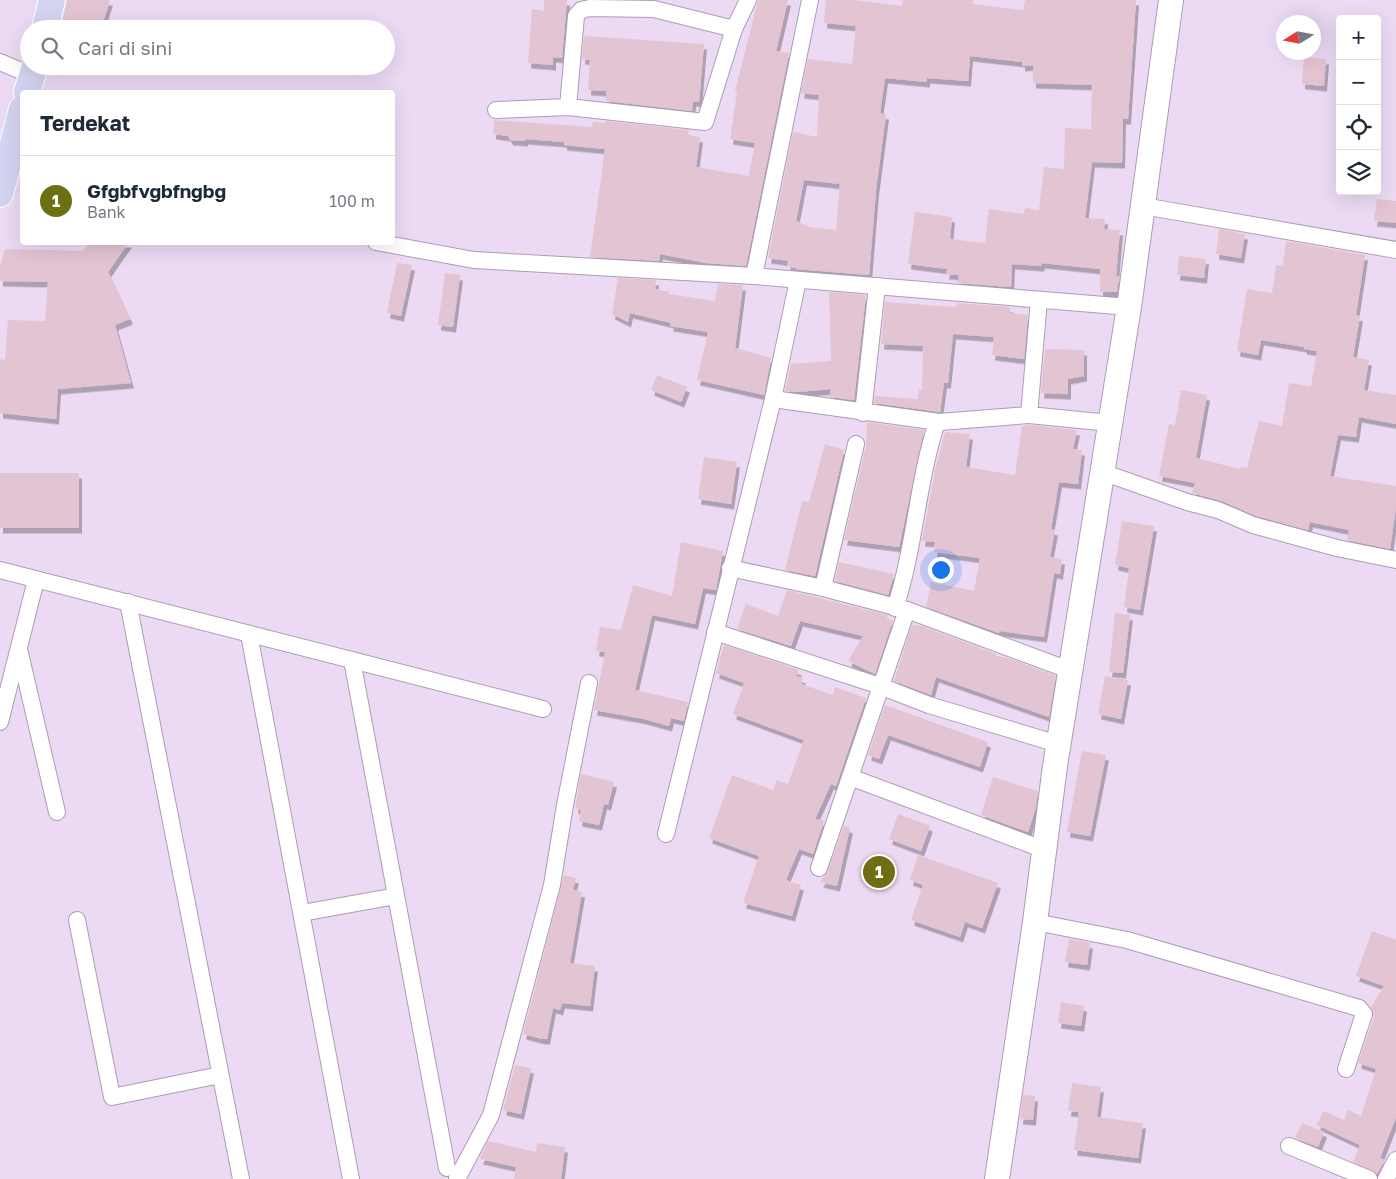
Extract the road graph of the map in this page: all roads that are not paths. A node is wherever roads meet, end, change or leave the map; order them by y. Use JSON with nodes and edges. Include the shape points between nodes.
{"nodes":[{"id":1,"x":52,"y":0,"type":"edge"},
{"id":2,"x":748,"y":0,"type":"edge"},
{"id":3,"x":810,"y":0,"type":"edge"},
{"id":4,"x":1171,"y":0,"type":"edge"},
{"id":5,"x":654,"y":5,"type":"edge"},
{"id":6,"x":47,"y":20,"type":"edge"},
{"id":7,"x":734,"y":29,"type":"junction"},
{"id":8,"x":0,"y":62,"type":"edge"},
{"id":9,"x":20,"y":72,"type":"edge"},
{"id":10,"x":568,"y":107,"type":"junction"},
{"id":11,"x":496,"y":110,"type":"dead end"},
{"id":12,"x":20,"y":117,"type":"edge"},
{"id":13,"x":0,"y":194,"type":"edge"},
{"id":14,"x":1143,"y":206,"type":"junction"},
{"id":15,"x":392,"y":245,"type":"edge"},
{"id":16,"x":1396,"y":250,"type":"edge"},
{"id":17,"x":754,"y":276,"type":"junction"},
{"id":18,"x":798,"y":280,"type":"junction"},
{"id":19,"x":877,"y":286,"type":"junction"},
{"id":20,"x":1038,"y":300,"type":"junction"},
{"id":21,"x":1129,"y":307,"type":"junction"},
{"id":22,"x":773,"y":399,"type":"junction"},
{"id":23,"x":863,"y":413,"type":"junction"},
{"id":24,"x":1030,"y":415,"type":"junction"},
{"id":25,"x":937,"y":422,"type":"junction"},
{"id":26,"x":1110,"y":422,"type":"junction"},
{"id":27,"x":856,"y":444,"type":"dead end"},
{"id":28,"x":1102,"y":472,"type":"junction"},
{"id":29,"x":1396,"y":560,"type":"edge"},
{"id":30,"x":730,"y":568,"type":"junction"},
{"id":31,"x":0,"y":570,"type":"edge"},
{"id":32,"x":36,"y":580,"type":"junction"},
{"id":33,"x":823,"y":588,"type":"junction"},
{"id":34,"x":128,"y":602,"type":"junction"},
{"id":35,"x":901,"y":609,"type":"junction"},
{"id":36,"x":715,"y":632,"type":"junction"},
{"id":37,"x":249,"y":634,"type":"junction"},
{"id":38,"x":19,"y":649,"type":"junction"},
{"id":39,"x":352,"y":660,"type":"junction"},
{"id":40,"x":1069,"y":670,"type":"junction"},
{"id":41,"x":589,"y":683,"type":"dead end"},
{"id":42,"x":880,"y":686,"type":"junction"},
{"id":43,"x":543,"y":709,"type":"dead end"},
{"id":44,"x":0,"y":722,"type":"edge"},
{"id":45,"x":1058,"y":744,"type":"junction"},
{"id":46,"x":850,"y":777,"type":"junction"},
{"id":47,"x":57,"y":812,"type":"dead end"},
{"id":48,"x":666,"y":834,"type":"dead end"},
{"id":49,"x":1045,"y":850,"type":"junction"},
{"id":50,"x":819,"y":868,"type":"dead end"},
{"id":51,"x":396,"y":896,"type":"junction"},
{"id":52,"x":302,"y":913,"type":"junction"},
{"id":53,"x":78,"y":920,"type":"dead end"},
{"id":54,"x":1036,"y":922,"type":"junction"},
{"id":55,"x":1346,"y":1069,"type":"dead end"},
{"id":56,"x":220,"y":1075,"type":"junction"},
{"id":57,"x":1289,"y":1146,"type":"dead end"},
{"id":58,"x":1396,"y":1160,"type":"edge"},
{"id":59,"x":452,"y":1174,"type":"edge"},
{"id":60,"x":241,"y":1179,"type":"edge"},
{"id":61,"x":351,"y":1179,"type":"edge"},
{"id":62,"x":997,"y":1179,"type":"edge"},
{"id":63,"x":1369,"y":1179,"type":"edge"},
{"id":64,"x":1386,"y":1179,"type":"edge"}],
"edges":[{"from":1,"to":6,"type":"main road"},
{"from":2,"to":7,"type":"street"},
{"from":3,"to":17,"type":"street"},
{"from":4,"to":14,"type":"main road"},
{"from":5,"to":7,"type":"street"},
{"from":5,"to":10,"type":"street","via":[[581,10],[576,16]]},
{"from":7,"to":10,"type":"street","via":[[704,122]]},
{"from":8,"to":9,"type":"street"},
{"from":10,"to":11,"type":"street"},
{"from":12,"to":13,"type":"main road"},
{"from":14,"to":16,"type":"street"},
{"from":14,"to":21,"type":"main road"},
{"from":15,"to":17,"type":"street","via":[[474,260]]},
{"from":17,"to":18,"type":"street"},
{"from":18,"to":19,"type":"street"},
{"from":18,"to":22,"type":"street"},
{"from":19,"to":20,"type":"street"},
{"from":19,"to":23,"type":"street"},
{"from":20,"to":21,"type":"street"},
{"from":20,"to":24,"type":"street"},
{"from":21,"to":26,"type":"main road"},
{"from":22,"to":23,"type":"street"},
{"from":22,"to":30,"type":"street"},
{"from":23,"to":25,"type":"street"},
{"from":24,"to":25,"type":"street"},
{"from":24,"to":26,"type":"street"},
{"from":25,"to":35,"type":"street","via":[[926,455]]},
{"from":26,"to":28,"type":"main road"},
{"from":27,"to":33,"type":"street"},
{"from":28,"to":29,"type":"street","via":[[1218,510],[1253,525]]},
{"from":28,"to":40,"type":"main road"},
{"from":30,"to":33,"type":"street"},
{"from":30,"to":36,"type":"street"},
{"from":31,"to":32,"type":"street"},
{"from":32,"to":34,"type":"street"},
{"from":32,"to":38,"type":"street"},
{"from":33,"to":35,"type":"street"},
{"from":34,"to":37,"type":"street"},
{"from":34,"to":56,"type":"street"},
{"from":35,"to":40,"type":"street"},
{"from":35,"to":42,"type":"street"},
{"from":36,"to":42,"type":"street"},
{"from":36,"to":48,"type":"street"},
{"from":37,"to":39,"type":"street"},
{"from":37,"to":52,"type":"street"},
{"from":38,"to":44,"type":"street"},
{"from":38,"to":47,"type":"street"},
{"from":39,"to":43,"type":"street"},
{"from":39,"to":51,"type":"street"},
{"from":40,"to":45,"type":"main road"},
{"from":41,"to":59,"type":"street","via":[[550,895],[491,1115]]},
{"from":42,"to":45,"type":"street","via":[[929,705]]},
{"from":42,"to":46,"type":"street"},
{"from":45,"to":49,"type":"main road"},
{"from":46,"to":49,"type":"street"},
{"from":46,"to":50,"type":"street"},
{"from":49,"to":54,"type":"main road"},
{"from":51,"to":52,"type":"street"},
{"from":51,"to":59,"type":"street"},
{"from":52,"to":61,"type":"street"},
{"from":53,"to":56,"type":"street","via":[[112,1097]]},
{"from":54,"to":55,"type":"street","via":[[1127,940],[1360,1008],[1364,1014]]},
{"from":54,"to":62,"type":"main road"},
{"from":56,"to":60,"type":"street"},
{"from":57,"to":63,"type":"street"},
{"from":58,"to":64,"type":"street"}]}
